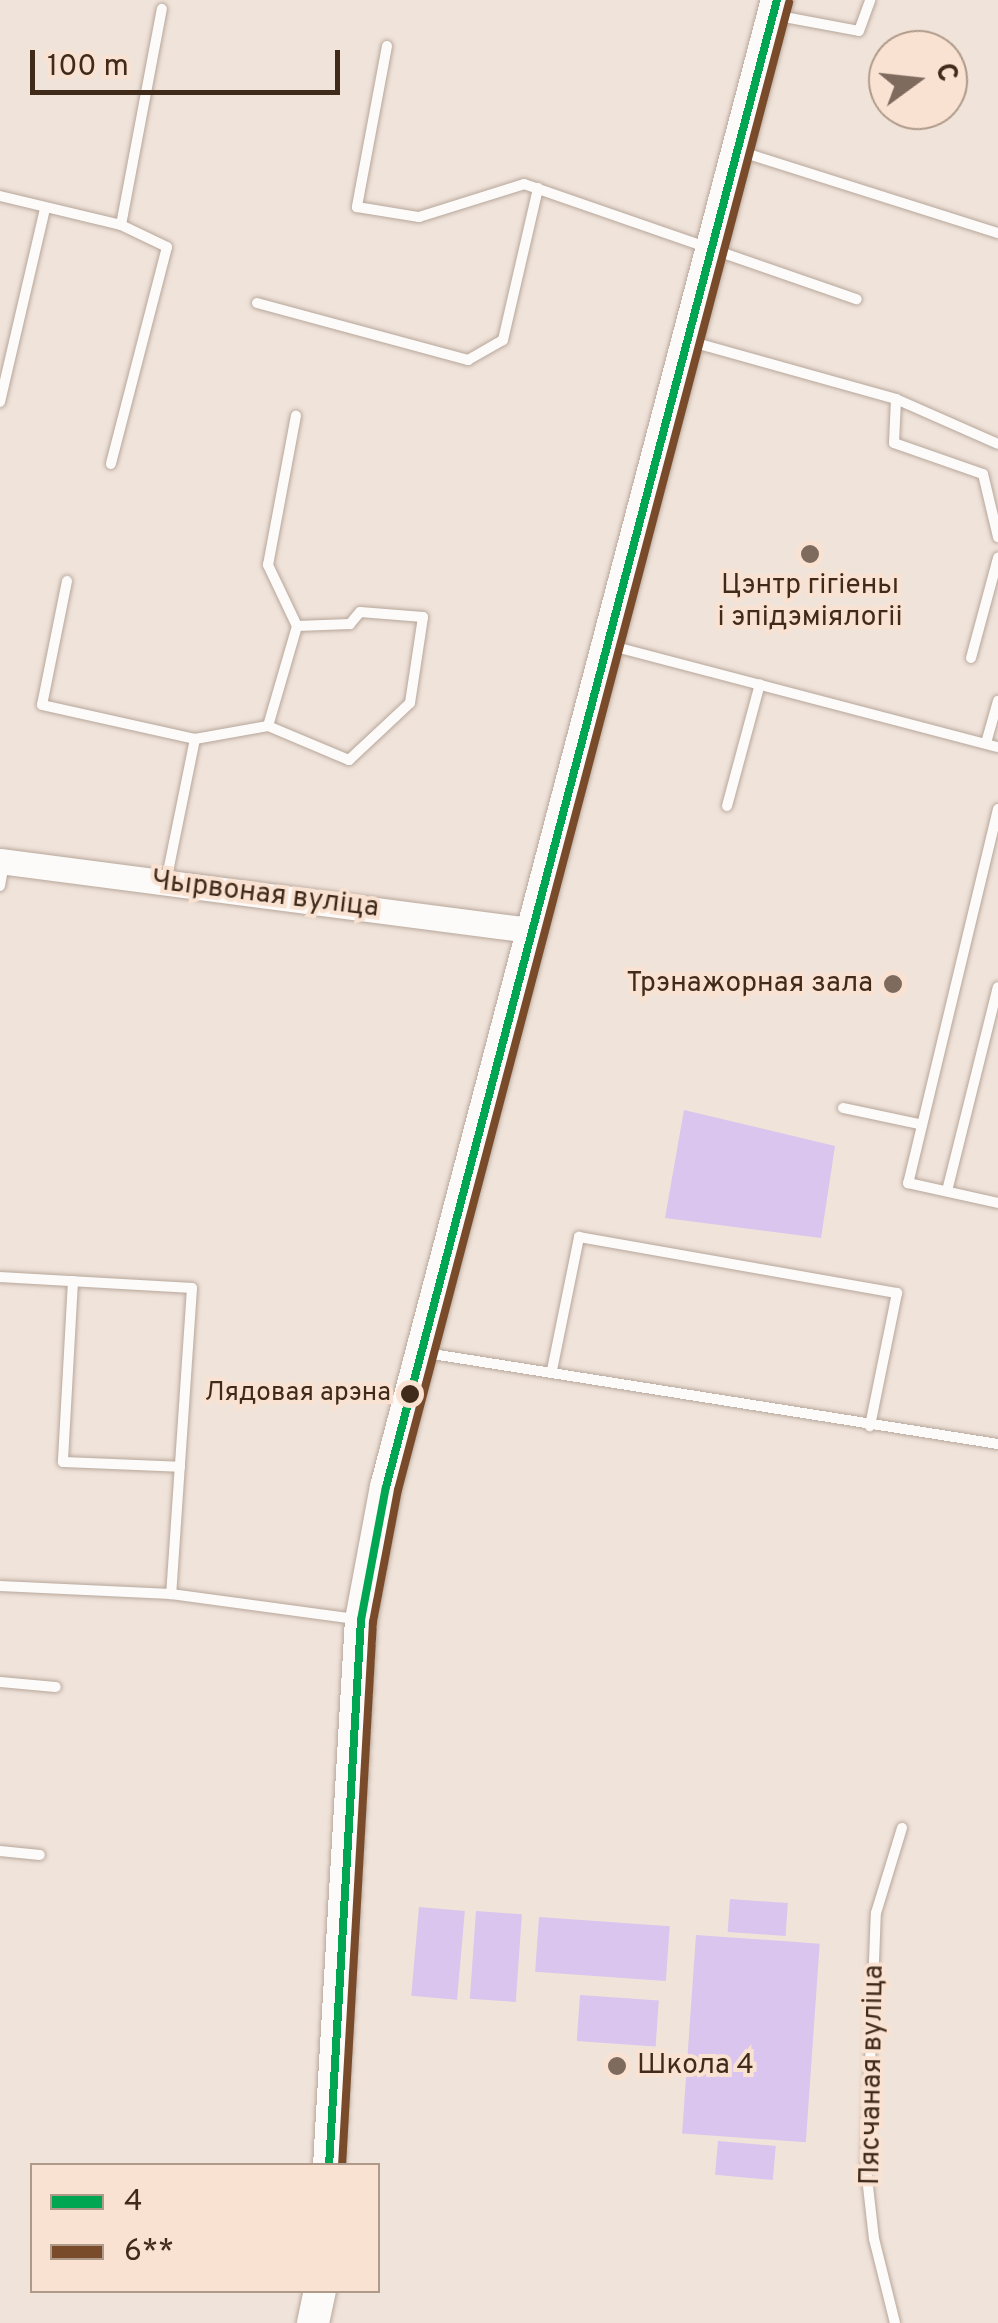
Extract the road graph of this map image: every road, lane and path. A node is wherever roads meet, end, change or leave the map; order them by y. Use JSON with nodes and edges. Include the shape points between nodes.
{"nodes":[{"id":1,"x":870,"y":0,"type":"edge"},
{"id":2,"x":775,"y":7,"type":"edge"},
{"id":3,"x":162,"y":9,"type":"dead end"},
{"id":4,"x":387,"y":46,"type":"dead end"},
{"id":5,"x":736,"y":151,"type":"junction"},
{"id":6,"x":538,"y":188,"type":"junction"},
{"id":7,"x":0,"y":196,"type":"edge"},
{"id":8,"x":46,"y":208,"type":"junction"},
{"id":9,"x":122,"y":225,"type":"junction"},
{"id":10,"x":998,"y":233,"type":"edge"},
{"id":11,"x":710,"y":248,"type":"junction"},
{"id":12,"x":857,"y":299,"type":"dead end"},
{"id":13,"x":258,"y":303,"type":"dead end"},
{"id":14,"x":686,"y":340,"type":"junction"},
{"id":15,"x":896,"y":399,"type":"junction"},
{"id":16,"x":0,"y":402,"type":"edge"},
{"id":17,"x":296,"y":416,"type":"dead end"},
{"id":18,"x":998,"y":444,"type":"edge"},
{"id":19,"x":111,"y":464,"type":"dead end"},
{"id":20,"x":998,"y":538,"type":"edge"},
{"id":21,"x":998,"y":558,"type":"edge"},
{"id":22,"x":67,"y":581,"type":"dead end"},
{"id":23,"x":297,"y":626,"type":"junction"},
{"id":24,"x":606,"y":644,"type":"junction"},
{"id":25,"x":971,"y":658,"type":"dead end"},
{"id":26,"x":760,"y":684,"type":"junction"},
{"id":27,"x":998,"y":701,"type":"edge"},
{"id":28,"x":268,"y":726,"type":"junction"},
{"id":29,"x":195,"y":739,"type":"junction"},
{"id":30,"x":992,"y":745,"type":"edge"},
{"id":31,"x":727,"y":806,"type":"dead end"},
{"id":32,"x":998,"y":809,"type":"edge"},
{"id":33,"x":2,"y":870,"type":"edge"},
{"id":34,"x":166,"y":882,"type":"junction"},
{"id":35,"x":530,"y":930,"type":"junction"},
{"id":36,"x":998,"y":987,"type":"edge"},
{"id":37,"x":843,"y":1108,"type":"dead end"},
{"id":38,"x":919,"y":1124,"type":"junction"},
{"id":39,"x":947,"y":1190,"type":"junction"},
{"id":40,"x":998,"y":1203,"type":"edge"},
{"id":41,"x":0,"y":1276,"type":"edge"},
{"id":42,"x":74,"y":1281,"type":"junction"},
{"id":43,"x":420,"y":1352,"type":"junction"},
{"id":44,"x":552,"y":1370,"type":"junction"},
{"id":45,"x":870,"y":1426,"type":"junction"},
{"id":46,"x":998,"y":1444,"type":"edge"},
{"id":47,"x":180,"y":1467,"type":"junction"},
{"id":48,"x":0,"y":1586,"type":"edge"},
{"id":49,"x":171,"y":1594,"type":"junction"},
{"id":50,"x":361,"y":1620,"type":"junction"},
{"id":51,"x":0,"y":1682,"type":"edge"},
{"id":52,"x":56,"y":1687,"type":"dead end"},
{"id":53,"x":902,"y":1828,"type":"dead end"},
{"id":54,"x":0,"y":1852,"type":"edge"},
{"id":55,"x":40,"y":1855,"type":"dead end"},
{"id":56,"x":329,"y":2163,"type":"edge"},
{"id":57,"x":319,"y":2293,"type":"edge"},
{"id":58,"x":313,"y":2323,"type":"edge"},
{"id":59,"x":895,"y":2323,"type":"edge"}],
"edges":[{"from":1,"to":2,"type":"lane","via":[[859,30]]},
{"from":2,"to":5,"type":"main road"},
{"from":3,"to":9,"type":"lane"},
{"from":4,"to":6,"type":"lane","via":[[357,207],[419,217],[524,184]]},
{"from":5,"to":10,"type":"lane"},
{"from":5,"to":11,"type":"main road"},
{"from":6,"to":11,"type":"lane"},
{"from":6,"to":13,"type":"lane","via":[[502,340],[468,360]]},
{"from":7,"to":8,"type":"lane"},
{"from":8,"to":9,"type":"lane"},
{"from":8,"to":16,"type":"lane"},
{"from":9,"to":19,"type":"lane","via":[[160,240],[167,258]]},
{"from":11,"to":12,"type":"lane"},
{"from":11,"to":14,"type":"main road"},
{"from":14,"to":15,"type":"lane"},
{"from":14,"to":24,"type":"main road"},
{"from":15,"to":18,"type":"lane"},
{"from":15,"to":20,"type":"lane","via":[[894,443],[982,474]]},
{"from":17,"to":23,"type":"lane","via":[[268,565]]},
{"from":21,"to":25,"type":"lane"},
{"from":22,"to":29,"type":"lane","via":[[42,705]]},
{"from":23,"to":28,"type":"lane"},
{"from":23,"to":28,"type":"lane","via":[[350,624],[360,612],[423,618],[410,702],[349,760]]},
{"from":24,"to":26,"type":"lane"},
{"from":24,"to":35,"type":"main road"},
{"from":26,"to":30,"type":"lane"},
{"from":26,"to":31,"type":"lane"},
{"from":27,"to":30,"type":"lane"},
{"from":28,"to":29,"type":"lane"},
{"from":29,"to":34,"type":"lane"},
{"from":32,"to":38,"type":"lane"},
{"from":33,"to":34,"type":"street","name":"Чырвоная вуліца"},
{"from":34,"to":35,"type":"street","name":"Чырвоная вуліца"},
{"from":35,"to":43,"type":"main road"},
{"from":36,"to":39,"type":"lane"},
{"from":37,"to":38,"type":"lane"},
{"from":38,"to":39,"type":"lane","via":[[908,1183]]},
{"from":39,"to":40,"type":"lane"},
{"from":41,"to":42,"type":"lane"},
{"from":42,"to":47,"type":"lane","via":[[192,1288]]},
{"from":42,"to":47,"type":"lane","via":[[62,1462]]},
{"from":43,"to":44,"type":"lane"},
{"from":43,"to":50,"type":"main road"},
{"from":44,"to":45,"type":"lane"},
{"from":44,"to":45,"type":"lane","via":[[579,1238],[896,1293]]},
{"from":45,"to":46,"type":"lane"},
{"from":47,"to":49,"type":"lane"},
{"from":48,"to":49,"type":"lane"},
{"from":49,"to":50,"type":"lane"},
{"from":50,"to":56,"type":"main road"},
{"from":51,"to":52,"type":"lane"},
{"from":53,"to":59,"type":"lane","name":"Пясчаная вуліца","via":[[876,1913],[866,2169],[874,2239]]},
{"from":54,"to":55,"type":"lane"},
{"from":57,"to":58,"type":"main road"}]}
